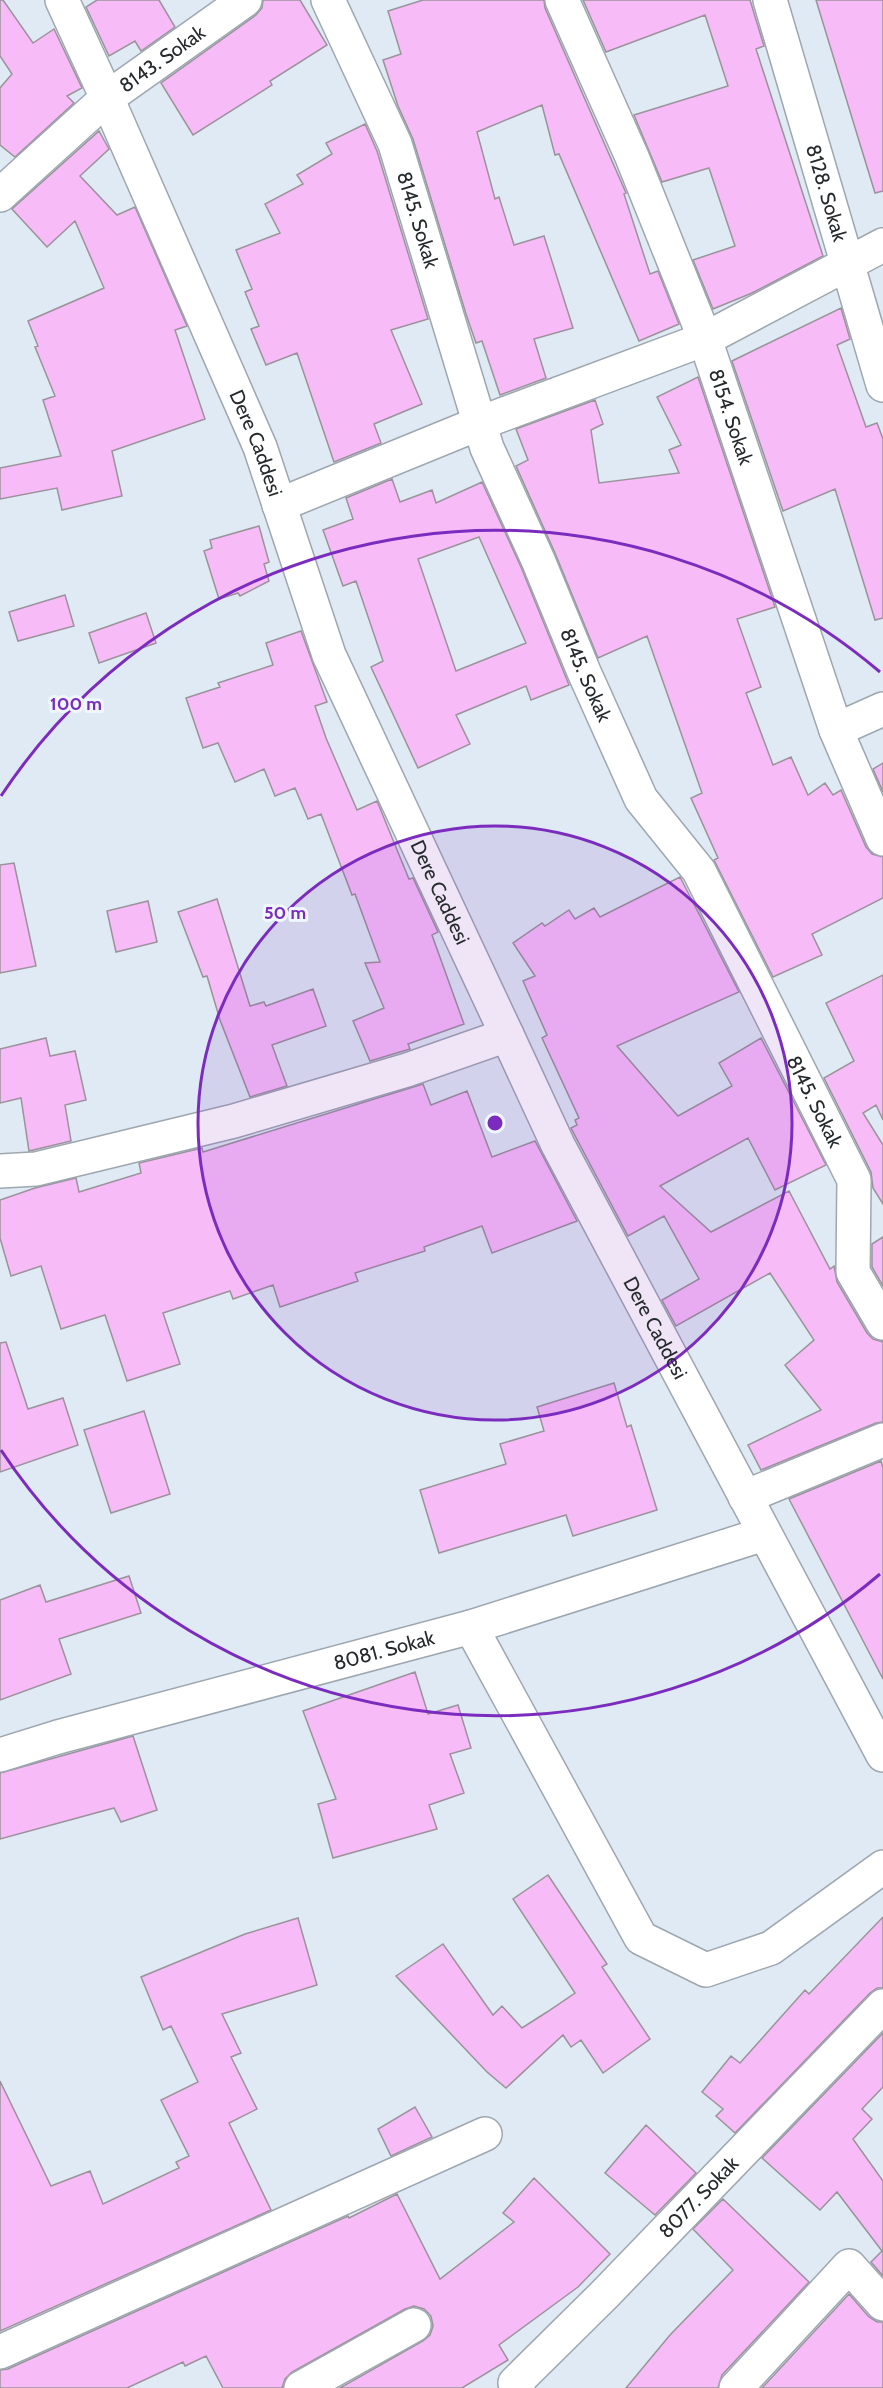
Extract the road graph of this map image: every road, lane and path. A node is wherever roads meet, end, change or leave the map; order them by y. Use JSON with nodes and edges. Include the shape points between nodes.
{"nodes":[{"id":1,"x":62,"y":0,"type":"edge"},
{"id":2,"x":245,"y":0,"type":"edge"},
{"id":3,"x":328,"y":0,"type":"edge"},
{"id":4,"x":562,"y":0,"type":"edge"},
{"id":5,"x":770,"y":0,"type":"edge"},
{"id":6,"x":107,"y":98,"type":"junction"},
{"id":7,"x":0,"y":195,"type":"edge"},
{"id":8,"x":883,"y":245,"type":"edge"},
{"id":9,"x":847,"y":263,"type":"junction"},
{"id":10,"x":705,"y":339,"type":"junction"},
{"id":11,"x":883,"y":385,"type":"edge"},
{"id":12,"x":480,"y":423,"type":"junction"},
{"id":13,"x":279,"y":504,"type":"junction"},
{"id":14,"x":883,"y":709,"type":"edge"},
{"id":15,"x":836,"y":730,"type":"junction"},
{"id":16,"x":883,"y":839,"type":"edge"},
{"id":17,"x":507,"y":1035,"type":"junction"},
{"id":18,"x":0,"y":1171,"type":"edge"},
{"id":19,"x":883,"y":1323,"type":"edge"},
{"id":20,"x":883,"y":1440,"type":"edge"},
{"id":21,"x":745,"y":1497,"type":"junction"},
{"id":22,"x":764,"y":1534,"type":"junction"},
{"id":23,"x":471,"y":1627,"type":"junction"},
{"id":24,"x":0,"y":1755,"type":"edge"},
{"id":25,"x":883,"y":1755,"type":"edge"},
{"id":26,"x":883,"y":1867,"type":"edge"},
{"id":27,"x":883,"y":2006,"type":"edge"},
{"id":28,"x":485,"y":2134,"type":"dead end"},
{"id":29,"x":883,"y":2304,"type":"edge"},
{"id":30,"x":414,"y":2325,"type":"dead end"},
{"id":31,"x":0,"y":2352,"type":"edge"},
{"id":32,"x":301,"y":2388,"type":"edge"},
{"id":33,"x":518,"y":2388,"type":"edge"},
{"id":34,"x":736,"y":2388,"type":"edge"}],
"edges":[{"from":1,"to":6,"type":"street","name":"Dere Caddesi"},
{"from":2,"to":6,"type":"street","name":"8143. Sokak"},
{"from":3,"to":12,"type":"street","name":"8145. Sokak","via":[[395,144]]},
{"from":4,"to":10,"type":"street","name":"8154. Sokak","via":[[632,157]]},
{"from":5,"to":9,"type":"street","name":"8128. Sokak"},
{"from":6,"to":7,"type":"street","name":"8143. Sokak"},
{"from":6,"to":13,"type":"street","name":"Dere Caddesi","via":[[260,447]]},
{"from":8,"to":9,"type":"street"},
{"from":9,"to":10,"type":"street"},
{"from":9,"to":11,"type":"street","name":"8128. Sokak"},
{"from":10,"to":12,"type":"street"},
{"from":10,"to":15,"type":"street","name":"8154. Sokak"},
{"from":12,"to":13,"type":"street"},
{"from":12,"to":19,"type":"street","name":"8145. Sokak","via":[[487,448],[640,799],[699,871],[854,1180],[853,1272]]},
{"from":13,"to":17,"type":"street","name":"Dere Caddesi","via":[[329,655]]},
{"from":14,"to":15,"type":"street"},
{"from":15,"to":16,"type":"street","name":"8154. Sokak"},
{"from":17,"to":18,"type":"street","via":[[407,1070],[234,1121],[36,1169]]},
{"from":17,"to":21,"type":"street","name":"Dere Caddesi","via":[[558,1145]]},
{"from":20,"to":21,"type":"street"},
{"from":21,"to":22,"type":"street","name":"Dere Caddesi"},
{"from":22,"to":23,"type":"street","name":"8081. Sokak"},
{"from":22,"to":25,"type":"street","name":"Dere Caddesi"},
{"from":23,"to":24,"type":"street","name":"8081. Sokak"},
{"from":23,"to":26,"type":"street","via":[[641,1938],[706,1970],[771,1948]]},
{"from":27,"to":33,"type":"street","name":"8077. Sokak","via":[[515,2383]]},
{"from":28,"to":31,"type":"street"},
{"from":29,"to":34,"type":"street","via":[[849,2266]]},
{"from":30,"to":32,"type":"street"}]}
